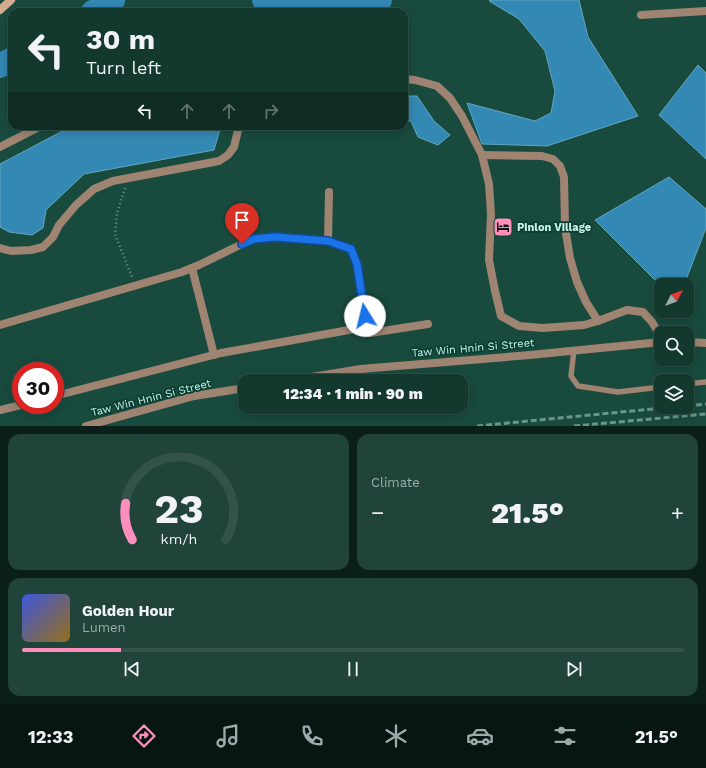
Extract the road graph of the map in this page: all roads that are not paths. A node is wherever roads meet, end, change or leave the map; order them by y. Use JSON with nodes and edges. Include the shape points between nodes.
{"nodes":[{"id":1,"x":11,"y":0,"type":"edge"},
{"id":2,"x":0,"y":10,"type":"edge"},
{"id":3,"x":706,"y":11,"type":"edge"},
{"id":4,"x":641,"y":15,"type":"dead end"},
{"id":5,"x":408,"y":79,"type":"edge"},
{"id":6,"x":33,"y":130,"type":"edge"},
{"id":7,"x":237,"y":130,"type":"edge"},
{"id":8,"x":0,"y":147,"type":"edge"},
{"id":9,"x":482,"y":155,"type":"junction"},
{"id":10,"x":329,"y":192,"type":"dead end"},
{"id":11,"x":328,"y":241,"type":"junction"},
{"id":12,"x":0,"y":248,"type":"edge"},
{"id":13,"x":192,"y":268,"type":"junction"},
{"id":14,"x":598,"y":321,"type":"junction"},
{"id":15,"x":428,"y":324,"type":"dead end"},
{"id":16,"x":0,"y":325,"type":"edge"},
{"id":17,"x":363,"y":325,"type":"junction"},
{"id":18,"x":654,"y":326,"type":"edge"},
{"id":19,"x":694,"y":342,"type":"edge"},
{"id":20,"x":654,"y":343,"type":"edge"},
{"id":21,"x":706,"y":343,"type":"edge"},
{"id":22,"x":574,"y":350,"type":"junction"},
{"id":23,"x":214,"y":355,"type":"junction"},
{"id":24,"x":330,"y":374,"type":"edge"},
{"id":25,"x":706,"y":382,"type":"edge"},
{"id":26,"x":694,"y":383,"type":"edge"},
{"id":27,"x":654,"y":388,"type":"edge"},
{"id":28,"x":238,"y":389,"type":"edge"},
{"id":29,"x":64,"y":394,"type":"edge"},
{"id":30,"x":12,"y":407,"type":"edge"},
{"id":31,"x":0,"y":410,"type":"edge"},
{"id":32,"x":86,"y":426,"type":"edge"}],
"edges":[{"from":1,"to":2,"type":"street"},
{"from":3,"to":4,"type":"street"},
{"from":5,"to":9,"type":"street","via":[[437,86],[450,98]]},
{"from":6,"to":8,"type":"street"},
{"from":7,"to":12,"type":"street","via":[[234,146],[228,155],[219,161],[113,181],[94,189],[76,205],[43,247],[11,251]]},
{"from":9,"to":14,"type":"street","via":[[542,156],[560,166],[564,178],[565,227],[570,258],[577,282]]},
{"from":9,"to":14,"type":"street","via":[[489,184],[490,260],[501,316],[519,326],[543,328],[584,325]]},
{"from":10,"to":11,"type":"street"},
{"from":11,"to":13,"type":"street","via":[[275,237],[254,239]]},
{"from":11,"to":17,"type":"street","via":[[351,249],[357,264],[365,316]]},
{"from":13,"to":16,"type":"street"},
{"from":13,"to":23,"type":"street"},
{"from":14,"to":18,"type":"street","via":[[627,310],[643,312]]},
{"from":15,"to":17,"type":"street","via":[[370,333]]},
{"from":17,"to":23,"type":"street","via":[[360,328]]},
{"from":19,"to":21,"type":"street"},
{"from":20,"to":22,"type":"street","name":"Taw Win Hnin Si Street"},
{"from":22,"to":24,"type":"street","name":"Taw Win Hnin Si Street"},
{"from":22,"to":27,"type":"lane","via":[[571,376],[578,386],[618,392]]},
{"from":23,"to":29,"type":"street"},
{"from":25,"to":26,"type":"lane"},
{"from":28,"to":32,"type":"street","name":"Taw Win Hnin Si Street","via":[[194,396]]},
{"from":30,"to":31,"type":"street"}]}
